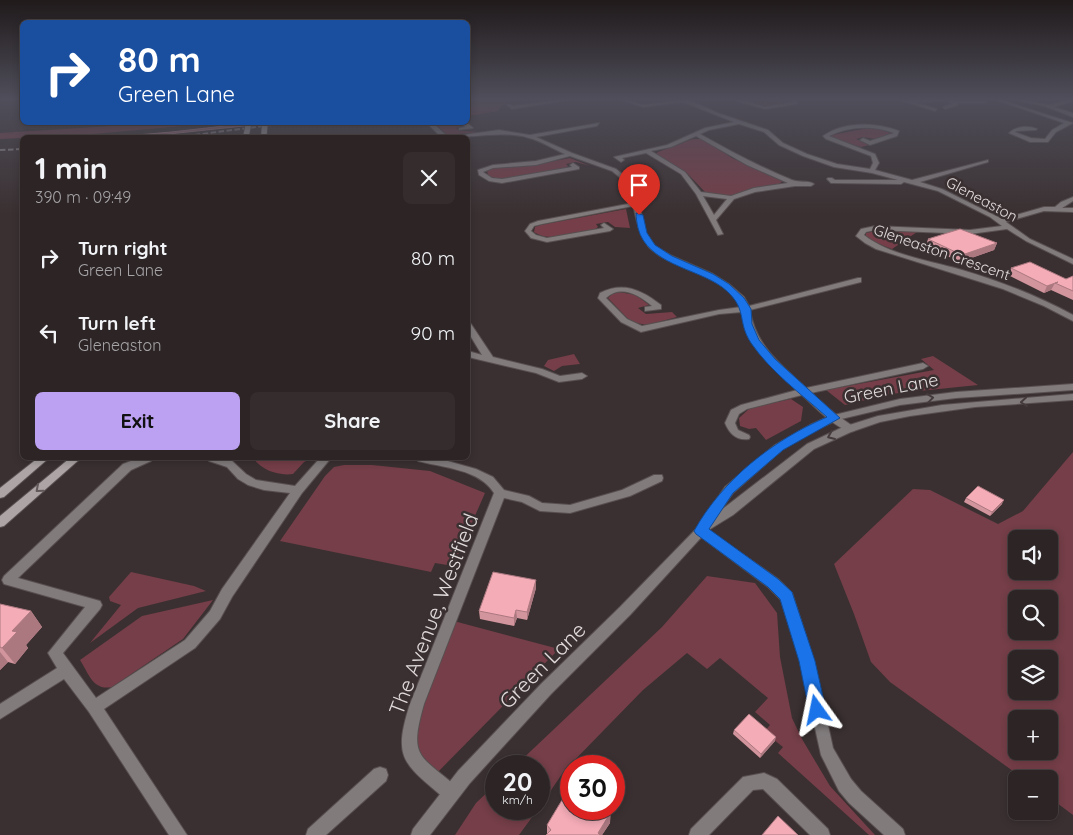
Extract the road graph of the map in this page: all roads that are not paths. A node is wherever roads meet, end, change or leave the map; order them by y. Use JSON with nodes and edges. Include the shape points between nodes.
{"nodes":[{"id":1,"x":534,"y":138,"type":"edge"},
{"id":2,"x":688,"y":138,"type":"edge"},
{"id":3,"x":703,"y":138,"type":"edge"},
{"id":4,"x":774,"y":138,"type":"edge"},
{"id":5,"x":828,"y":138,"type":"edge"},
{"id":6,"x":886,"y":138,"type":"edge"},
{"id":7,"x":1025,"y":138,"type":"edge"},
{"id":8,"x":1050,"y":138,"type":"edge"},
{"id":9,"x":863,"y":140,"type":"dead end"},
{"id":10,"x":648,"y":152,"type":"junction"},
{"id":11,"x":570,"y":154,"type":"junction"},
{"id":12,"x":620,"y":160,"type":"dead end"},
{"id":13,"x":986,"y":161,"type":"dead end"},
{"id":14,"x":573,"y":165,"type":"dead end"},
{"id":15,"x":872,"y":170,"type":"junction"},
{"id":16,"x":830,"y":179,"type":"dead end"},
{"id":17,"x":910,"y":181,"type":"junction"},
{"id":18,"x":795,"y":184,"type":"junction"},
{"id":19,"x":811,"y":184,"type":"dead end"},
{"id":20,"x":699,"y":194,"type":"junction"},
{"id":21,"x":732,"y":198,"type":"junction"},
{"id":22,"x":1073,"y":199,"type":"edge"},
{"id":23,"x":636,"y":204,"type":"junction"},
{"id":24,"x":1058,"y":208,"type":"junction"},
{"id":25,"x":1073,"y":210,"type":"edge"},
{"id":26,"x":713,"y":220,"type":"junction"},
{"id":27,"x":604,"y":224,"type":"dead end"},
{"id":28,"x":1004,"y":224,"type":"junction"},
{"id":29,"x":720,"y":234,"type":"dead end"},
{"id":30,"x":1073,"y":262,"type":"edge"},
{"id":31,"x":858,"y":280,"type":"dead end"},
{"id":32,"x":648,"y":309,"type":"dead end"},
{"id":33,"x":746,"y":309,"type":"junction"},
{"id":34,"x":1073,"y":318,"type":"edge"},
{"id":35,"x":470,"y":329,"type":"edge"},
{"id":36,"x":470,"y":354,"type":"edge"},
{"id":37,"x":489,"y":358,"type":"junction"},
{"id":38,"x":923,"y":366,"type":"dead end"},
{"id":39,"x":582,"y":376,"type":"dead end"},
{"id":40,"x":1073,"y":387,"type":"edge"},
{"id":41,"x":1055,"y":388,"type":"junction"},
{"id":42,"x":805,"y":391,"type":"junction"},
{"id":43,"x":1073,"y":392,"type":"edge"},
{"id":44,"x":1073,"y":397,"type":"edge"},
{"id":45,"x":934,"y":410,"type":"junction"},
{"id":46,"x":834,"y":418,"type":"junction"},
{"id":47,"x":850,"y":429,"type":"junction"},
{"id":48,"x":745,"y":437,"type":"dead end"},
{"id":49,"x":42,"y":460,"type":"edge"},
{"id":50,"x":74,"y":460,"type":"edge"},
{"id":51,"x":143,"y":460,"type":"edge"},
{"id":52,"x":227,"y":460,"type":"edge"},
{"id":53,"x":324,"y":460,"type":"edge"},
{"id":54,"x":433,"y":460,"type":"edge"},
{"id":55,"x":658,"y":478,"type":"dead end"},
{"id":56,"x":298,"y":490,"type":"junction"},
{"id":57,"x":500,"y":493,"type":"junction"},
{"id":58,"x":0,"y":494,"type":"edge"},
{"id":59,"x":0,"y":523,"type":"edge"},
{"id":60,"x":701,"y":531,"type":"junction"},
{"id":61,"x":66,"y":670,"type":"junction"},
{"id":62,"x":94,"y":707,"type":"junction"},
{"id":63,"x":0,"y":712,"type":"edge"},
{"id":64,"x":380,"y":775,"type":"dead end"},
{"id":65,"x":452,"y":793,"type":"junction"},
{"id":66,"x":179,"y":835,"type":"edge"},
{"id":67,"x":314,"y":835,"type":"edge"},
{"id":68,"x":419,"y":835,"type":"edge"},
{"id":69,"x":697,"y":835,"type":"edge"},
{"id":70,"x":822,"y":835,"type":"edge"},
{"id":71,"x":897,"y":835,"type":"edge"}],
"edges":[{"from":1,"to":11,"type":"street"},
{"from":2,"to":10,"type":"street"},
{"from":3,"to":18,"type":"street","via":[[749,164]]},
{"from":4,"to":15,"type":"street","name":"Gleneaston","via":[[805,156],[836,166]]},
{"from":5,"to":15,"type":"street","via":[[873,155],[876,163]]},
{"from":6,"to":9,"type":"street","via":[[870,143]]},
{"from":7,"to":8,"type":"street","via":[[1046,141]]},
{"from":10,"to":12,"type":"street","via":[[617,158]]},
{"from":10,"to":20,"type":"street","via":[[682,173]]},
{"from":11,"to":14,"type":"street","via":[[522,165],[490,166],[480,171],[491,180],[502,181],[577,168]]},
{"from":11,"to":23,"type":"street","via":[[614,170],[636,192]]},
{"from":13,"to":17,"type":"street","via":[[925,180]]},
{"from":15,"to":17,"type":"street","name":"Gleneaston"},
{"from":16,"to":17,"type":"street","via":[[833,182]]},
{"from":17,"to":28,"type":"street","name":"Gleneaston","via":[[940,190]]},
{"from":18,"to":19,"type":"street"},
{"from":18,"to":21,"type":"street","via":[[754,190]]},
{"from":20,"to":21,"type":"street"},
{"from":20,"to":26,"type":"street"},
{"from":21,"to":26,"type":"street"},
{"from":22,"to":24,"type":"street","via":[[1063,202]]},
{"from":23,"to":27,"type":"street","via":[[540,222],[528,231],[547,240],[610,229]]},
{"from":23,"to":33,"type":"street","via":[[643,233],[652,247],[726,286]]},
{"from":24,"to":25,"type":"street"},
{"from":24,"to":28,"type":"street","via":[[1044,208]]},
{"from":26,"to":29,"type":"street"},
{"from":28,"to":30,"type":"street","name":"Gleneaston"},
{"from":28,"to":34,"type":"street","name":"Gleneaston Crescent","via":[[970,232],[875,228],[863,230],[860,236],[864,241],[886,250],[1009,289]]},
{"from":31,"to":33,"type":"street"},
{"from":32,"to":33,"type":"street","via":[[658,307],[635,291],[620,288],[602,298],[619,317],[641,329]]},
{"from":33,"to":42,"type":"street","via":[[755,340],[772,362]]},
{"from":35,"to":37,"type":"street"},
{"from":36,"to":37,"type":"street"},
{"from":37,"to":39,"type":"street","via":[[559,379]]},
{"from":38,"to":42,"type":"street"},
{"from":40,"to":41,"type":"street","name":"Green Lane"},
{"from":41,"to":43,"type":"street"},
{"from":46,"to":41,"type":"street","name":"Green Lane","one_way":true,"via":[[900,402]]},
{"from":42,"to":46,"type":"street"},
{"from":42,"to":48,"type":"street","via":[[735,412],[730,423],[734,432]]},
{"from":44,"to":45,"type":"street","name":"Green Lane","one_way":true},
{"from":45,"to":46,"type":"street","via":[[894,409],[856,418]]},
{"from":45,"to":47,"type":"street","name":"Green Lane","via":[[890,416]]},
{"from":46,"to":47,"type":"street"},
{"from":46,"to":60,"type":"street","name":"Green Lane","via":[[779,447],[729,490]]},
{"from":47,"to":60,"type":"street","name":"Green Lane","one_way":true,"via":[[816,443],[729,513]]},
{"from":49,"to":58,"type":"main road"},
{"from":50,"to":59,"type":"main road","one_way":true},
{"from":51,"to":61,"type":"street","via":[[127,467],[8,580],[94,605],[55,653]]},
{"from":52,"to":56,"type":"street","via":[[252,482]]},
{"from":53,"to":56,"type":"street"},
{"from":54,"to":57,"type":"street","via":[[487,478]]},
{"from":55,"to":57,"type":"street","via":[[626,493],[570,509],[540,507],[525,499]]},
{"from":56,"to":62,"type":"street","via":[[215,615],[190,644]]},
{"from":57,"to":65,"type":"street","name":"The Avenue, Westfield","via":[[417,704],[410,730],[410,750],[415,761]]},
{"from":60,"to":65,"type":"street","name":"Green Lane","via":[[546,689]]},
{"from":60,"to":71,"type":"street","via":[[787,596],[807,661],[826,750],[855,797]]},
{"from":61,"to":62,"type":"street"},
{"from":61,"to":63,"type":"street"},
{"from":62,"to":66,"type":"street"},
{"from":64,"to":67,"type":"street"},
{"from":65,"to":68,"type":"street","name":"Green Lane"},
{"from":69,"to":70,"type":"street","via":[[749,783],[764,781]]}]}
